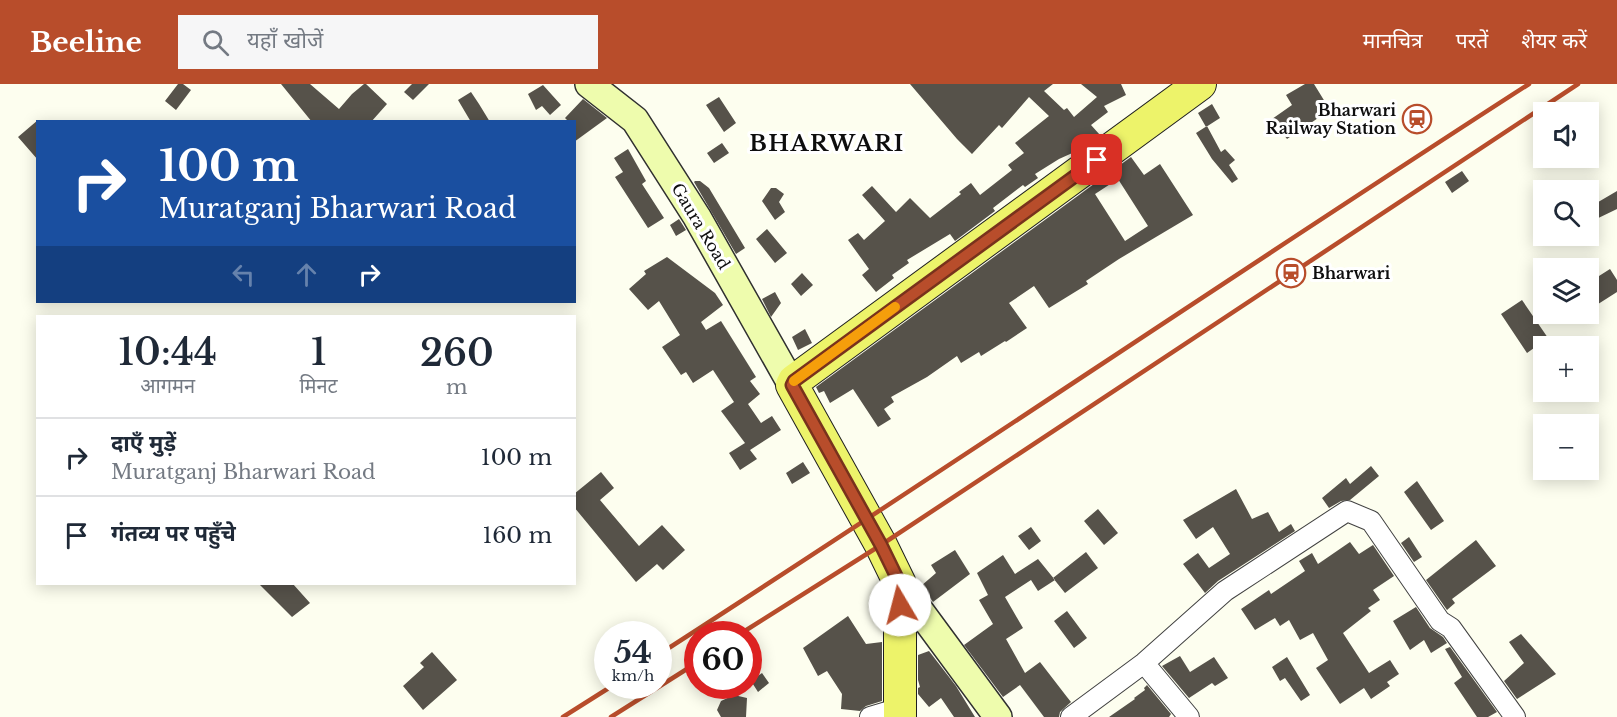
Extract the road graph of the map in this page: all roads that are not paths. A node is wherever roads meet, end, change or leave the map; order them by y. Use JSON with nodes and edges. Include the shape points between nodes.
{"nodes":[{"id":1,"x":589,"y":84,"type":"edge"},
{"id":2,"x":1200,"y":84,"type":"edge"},
{"id":3,"x":792,"y":385,"type":"junction"},
{"id":4,"x":900,"y":584,"type":"junction"},
{"id":5,"x":1144,"y":663,"type":"junction"},
{"id":6,"x":900,"y":713,"type":"edge"},
{"id":7,"x":870,"y":717,"type":"edge"},
{"id":8,"x":998,"y":717,"type":"edge"},
{"id":9,"x":1071,"y":717,"type":"edge"},
{"id":10,"x":1189,"y":717,"type":"edge"},
{"id":11,"x":1515,"y":717,"type":"edge"}],
"edges":[{"from":1,"to":3,"type":"street","name":"Gaura Road","via":[[635,120],[697,216]]},
{"from":2,"to":3,"type":"main road"},
{"from":3,"to":4,"type":"main road"},
{"from":4,"to":6,"type":"main road"},
{"from":4,"to":8,"type":"street"},
{"from":5,"to":9,"type":"street"},
{"from":5,"to":10,"type":"street"},
{"from":5,"to":11,"type":"street","via":[[1225,591],[1347,511],[1371,521],[1440,621],[1451,628]]},
{"from":6,"to":7,"type":"street"}]}
